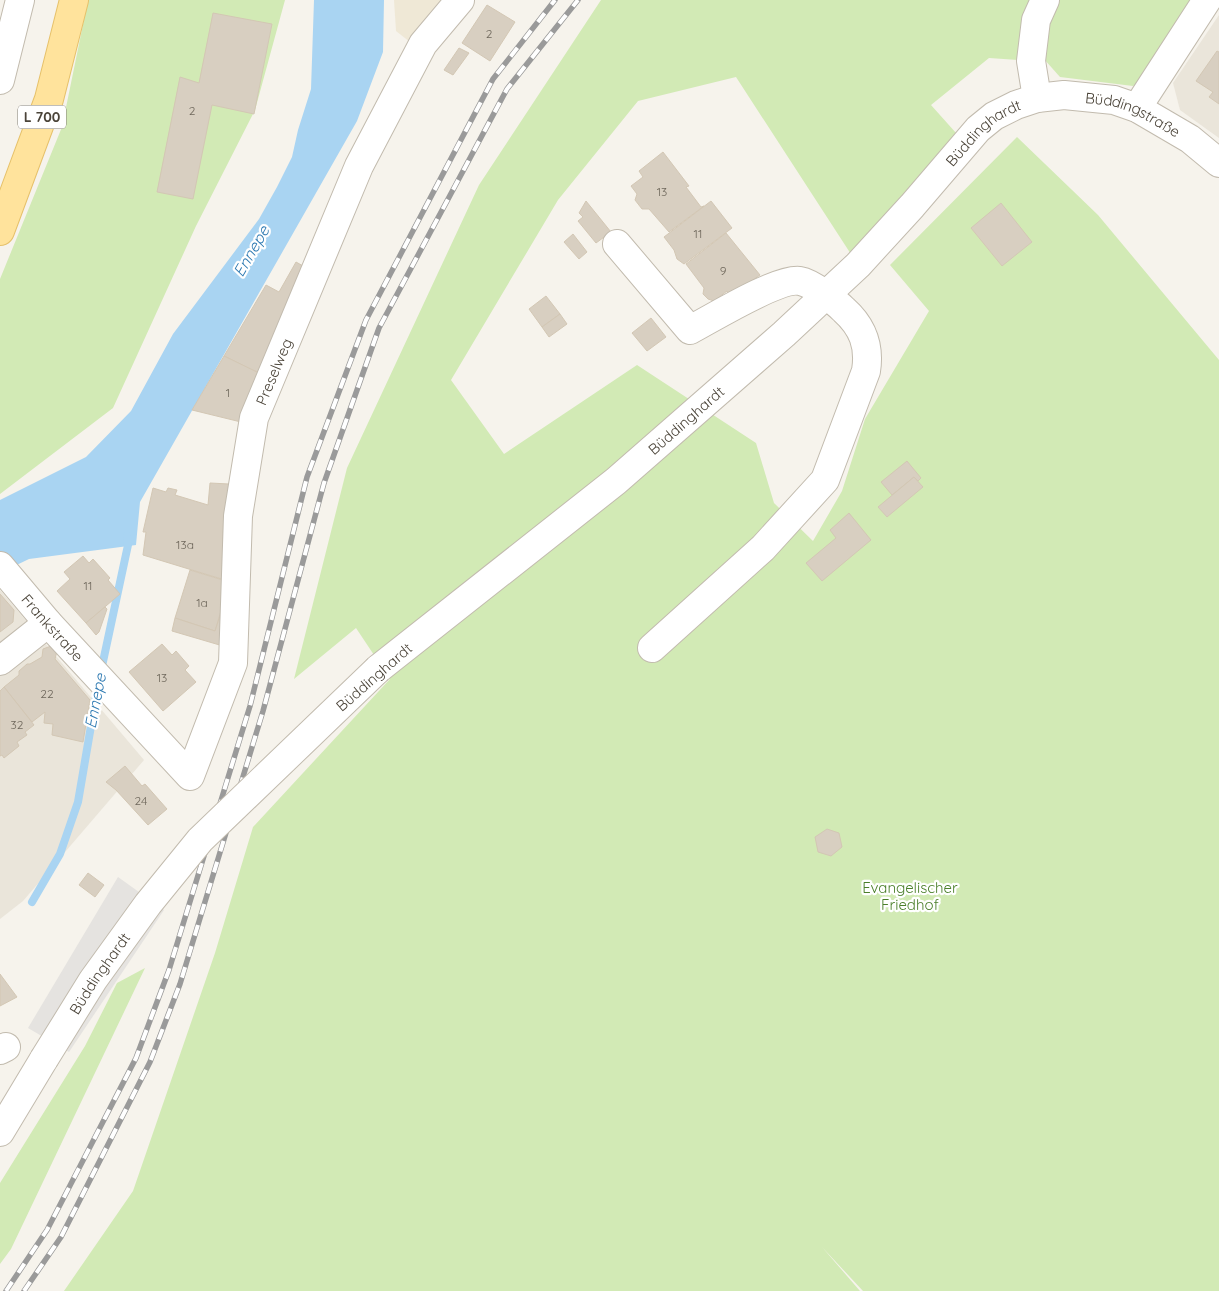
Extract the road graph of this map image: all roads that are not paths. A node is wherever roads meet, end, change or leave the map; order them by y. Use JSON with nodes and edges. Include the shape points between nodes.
{"nodes":[{"id":1,"x":20,"y":0,"type":"edge"},
{"id":2,"x":74,"y":0,"type":"edge"},
{"id":3,"x":460,"y":0,"type":"edge"},
{"id":4,"x":1045,"y":0,"type":"edge"},
{"id":5,"x":1207,"y":0,"type":"edge"},
{"id":6,"x":0,"y":80,"type":"edge"},
{"id":7,"x":1037,"y":98,"type":"junction"},
{"id":8,"x":1137,"y":108,"type":"junction"},
{"id":9,"x":1219,"y":162,"type":"edge"},
{"id":10,"x":0,"y":231,"type":"edge"},
{"id":11,"x":617,"y":244,"type":"dead end"},
{"id":12,"x":828,"y":295,"type":"junction"},
{"id":13,"x":5,"y":572,"type":"edge"},
{"id":14,"x":48,"y":623,"type":"junction"},
{"id":15,"x":652,"y":648,"type":"dead end"},
{"id":16,"x":0,"y":661,"type":"edge"},
{"id":17,"x":190,"y":776,"type":"joint"},
{"id":18,"x":0,"y":1132,"type":"edge"}],
"edges":[{"from":1,"to":6,"type":"street"},
{"from":2,"to":10,"type":"main road","number":"L 700","via":[[49,99]]},
{"from":3,"to":17,"type":"street","name":"Preselweg","via":[[423,44],[359,166],[254,418],[238,516],[233,663]]},
{"from":4,"to":7,"type":"street","name":"Büddinghardt","via":[[1036,20],[1030,61]]},
{"from":5,"to":8,"type":"street"},
{"from":7,"to":8,"type":"street","name":"Büddingstraße","via":[[1090,97],[1114,100]]},
{"from":7,"to":12,"type":"street","name":"Büddinghardt","via":[[1009,108],[978,129],[912,206]]},
{"from":8,"to":9,"type":"street","name":"Büddingstraße","via":[[1190,139]]},
{"from":11,"to":12,"type":"street","via":[[690,330],[775,284],[800,280]]},
{"from":12,"to":15,"type":"street","via":[[864,333],[868,360],[825,480],[763,548]]},
{"from":12,"to":18,"type":"street","name":"Büddinghardt","bridge":true,"via":[[616,481],[378,669],[200,840],[93,980]]},
{"from":13,"to":14,"type":"street","name":"Frankstraße"},
{"from":14,"to":16,"type":"street"},
{"from":14,"to":17,"type":"street","name":"Frankstraße"}]}
